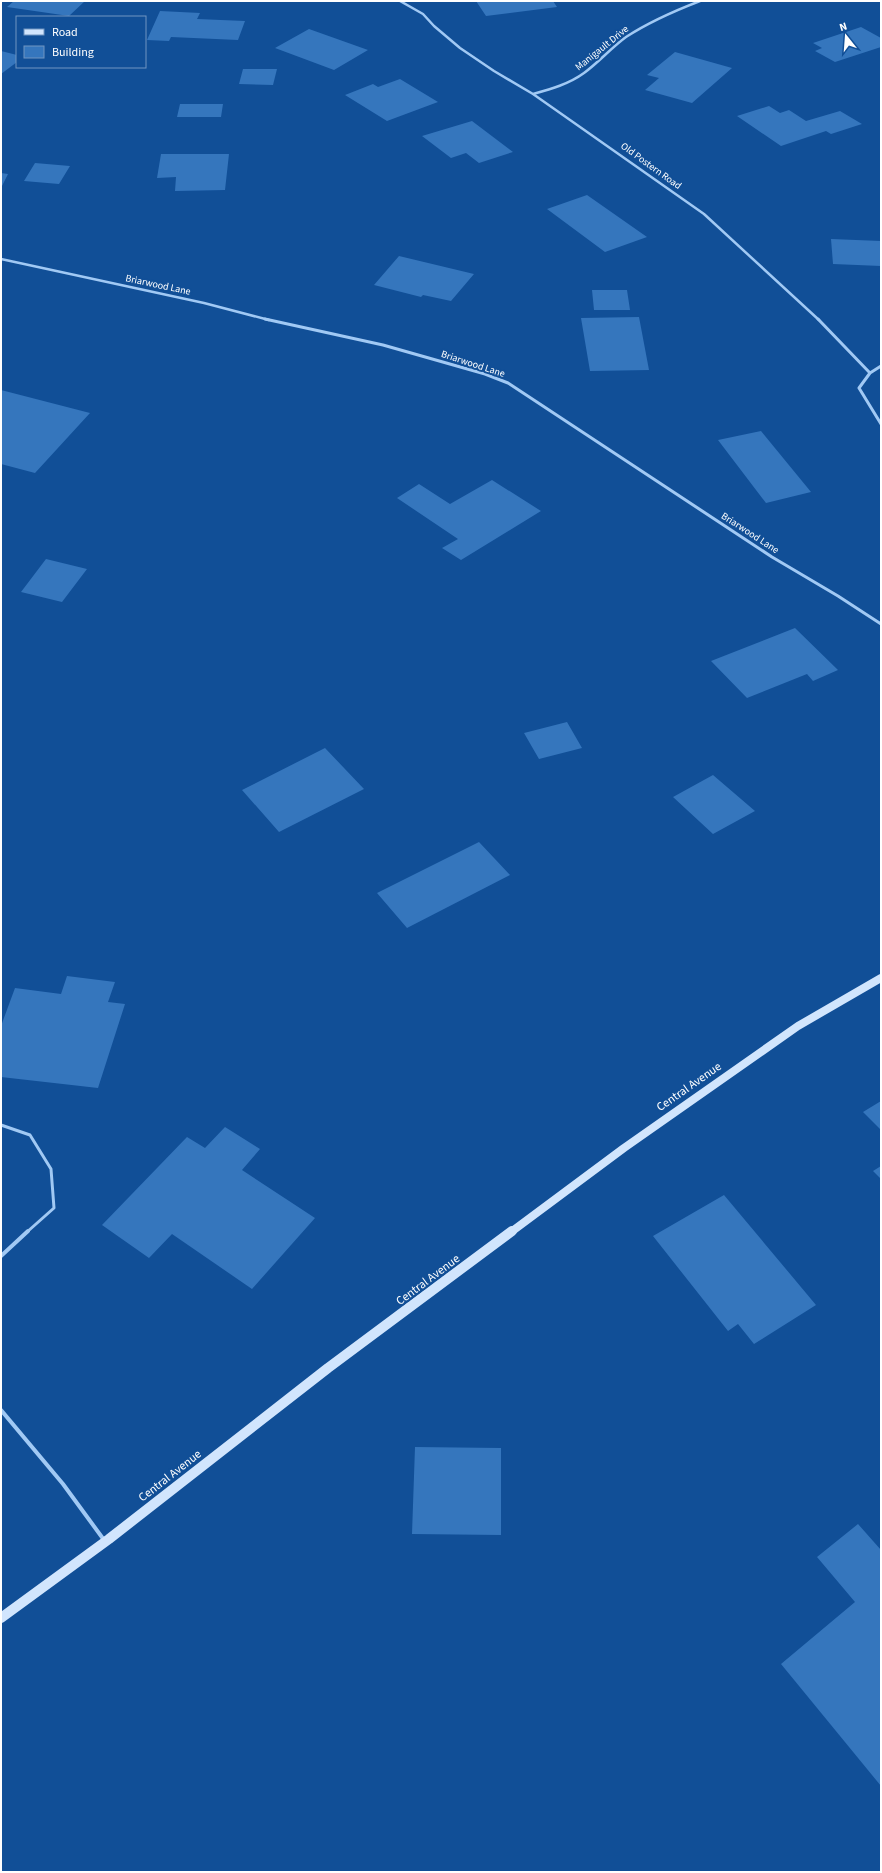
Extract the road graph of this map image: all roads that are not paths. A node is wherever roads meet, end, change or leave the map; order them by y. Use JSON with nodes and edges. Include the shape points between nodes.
{"nodes":[{"id":1,"x":400,"y":1,"type":"edge"},
{"id":2,"x":700,"y":1,"type":"edge"},
{"id":3,"x":533,"y":94,"type":"junction"},
{"id":4,"x":1,"y":259,"type":"edge"},
{"id":5,"x":881,"y":366,"type":"edge"},
{"id":6,"x":870,"y":373,"type":"junction"},
{"id":7,"x":881,"y":424,"type":"edge"},
{"id":8,"x":881,"y":624,"type":"edge"},
{"id":9,"x":881,"y":978,"type":"edge"},
{"id":10,"x":1,"y":1125,"type":"edge"},
{"id":11,"x":1,"y":1256,"type":"edge"},
{"id":12,"x":1,"y":1410,"type":"edge"},
{"id":13,"x":105,"y":1542,"type":"junction"},
{"id":14,"x":1,"y":1618,"type":"edge"}],
"edges":[{"from":1,"to":3,"type":"street","name":"Old Postern Road","via":[[423,14],[460,48]]},
{"from":2,"to":3,"type":"street","name":"Manigault Drive","via":[[631,33],[575,79]]},
{"from":3,"to":6,"type":"street","name":"Old Postern Road","via":[[704,214],[807,308]]},
{"from":4,"to":8,"type":"street","name":"Briarwood Lane","via":[[384,345],[485,374],[508,384],[772,557]]},
{"from":5,"to":6,"type":"street"},
{"from":6,"to":7,"type":"street","via":[[859,388]]},
{"from":9,"to":13,"type":"street","name":"Central Avenue","via":[[798,1026],[624,1148],[328,1368]]},
{"from":10,"to":11,"type":"lane","via":[[30,1135],[51,1169],[54,1208]]},
{"from":12,"to":13,"type":"lane","via":[[63,1484]]},
{"from":13,"to":14,"type":"street","name":"Central Avenue"}]}
